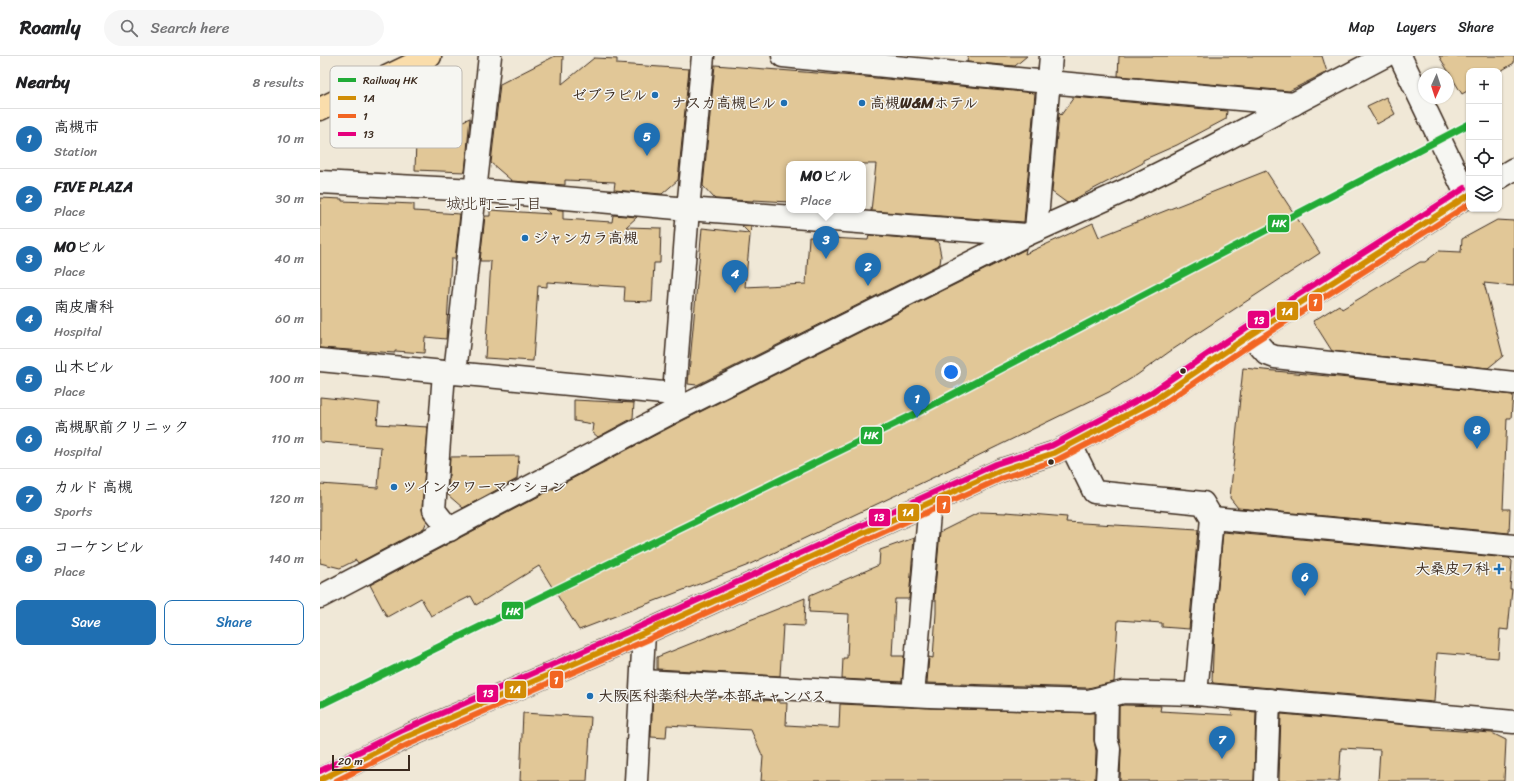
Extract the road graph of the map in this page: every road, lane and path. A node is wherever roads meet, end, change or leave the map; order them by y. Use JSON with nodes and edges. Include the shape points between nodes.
{"nodes":[{"id":1,"x":428,"y":56,"type":"edge"},
{"id":2,"x":490,"y":56,"type":"edge"},
{"id":3,"x":702,"y":56,"type":"edge"},
{"id":4,"x":783,"y":56,"type":"edge"},
{"id":5,"x":1051,"y":56,"type":"edge"},
{"id":6,"x":1385,"y":56,"type":"edge"},
{"id":7,"x":1400,"y":56,"type":"edge"},
{"id":8,"x":408,"y":66,"type":"edge"},
{"id":9,"x":1048,"y":82,"type":"junction"},
{"id":10,"x":330,"y":104,"type":"edge"},
{"id":11,"x":1294,"y":104,"type":"junction"},
{"id":12,"x":320,"y":109,"type":"edge"},
{"id":13,"x":320,"y":182,"type":"edge"},
{"id":14,"x":475,"y":190,"type":"junction"},
{"id":15,"x":1466,"y":191,"type":"edge"},
{"id":16,"x":1466,"y":196,"type":"edge"},
{"id":17,"x":688,"y":209,"type":"junction"},
{"id":18,"x":1031,"y":232,"type":"junction"},
{"id":19,"x":1250,"y":335,"type":"junction"},
{"id":20,"x":320,"y":360,"type":"edge"},
{"id":21,"x":450,"y":372,"type":"junction"},
{"id":22,"x":1514,"y":383,"type":"edge"},
{"id":23,"x":675,"y":402,"type":"junction"},
{"id":24,"x":1071,"y":445,"type":"junction"},
{"id":25,"x":930,"y":502,"type":"junction"},
{"id":26,"x":1212,"y":518,"type":"junction"},
{"id":27,"x":450,"y":530,"type":"junction"},
{"id":28,"x":1514,"y":546,"type":"edge"},
{"id":29,"x":320,"y":597,"type":"edge"},
{"id":30,"x":644,"y":633,"type":"junction"},
{"id":31,"x":642,"y":681,"type":"junction"},
{"id":32,"x":1196,"y":694,"type":"junction"},
{"id":33,"x":913,"y":695,"type":"junction"},
{"id":34,"x":1107,"y":697,"type":"junction"},
{"id":35,"x":1269,"y":700,"type":"junction"},
{"id":36,"x":1514,"y":722,"type":"edge"},
{"id":37,"x":320,"y":780,"type":"edge"},
{"id":38,"x":636,"y":781,"type":"edge"},
{"id":39,"x":1107,"y":781,"type":"edge"},
{"id":40,"x":1266,"y":781,"type":"edge"}],
"edges":[{"from":1,"to":8,"type":"highway"},
{"from":2,"to":14,"type":"street"},
{"from":3,"to":17,"type":"street"},
{"from":4,"to":9,"type":"street"},
{"from":5,"to":9,"type":"street"},
{"from":6,"to":11,"type":"street"},
{"from":7,"to":15,"type":"street"},
{"from":9,"to":11,"type":"street"},
{"from":9,"to":18,"type":"street"},
{"from":10,"to":12,"type":"highway"},
{"from":11,"to":18,"type":"street","via":[[1124,191]]},
{"from":13,"to":14,"type":"street"},
{"from":14,"to":17,"type":"street"},
{"from":14,"to":21,"type":"street"},
{"from":16,"to":19,"type":"street"},
{"from":17,"to":18,"type":"street"},
{"from":17,"to":23,"type":"street"},
{"from":18,"to":23,"type":"street"},
{"from":19,"to":22,"type":"street","via":[[1267,354],[1275,357]]},
{"from":19,"to":24,"type":"street","via":[[1153,401]]},
{"from":20,"to":21,"type":"street"},
{"from":21,"to":23,"type":"street"},
{"from":21,"to":27,"type":"street","via":[[434,510]]},
{"from":23,"to":27,"type":"street"},
{"from":24,"to":25,"type":"street","via":[[999,471]]},
{"from":24,"to":26,"type":"street","via":[[1094,492],[1203,503]]},
{"from":25,"to":30,"type":"street"},
{"from":25,"to":33,"type":"street"},
{"from":26,"to":28,"type":"street"},
{"from":26,"to":32,"type":"street"},
{"from":27,"to":29,"type":"street"},
{"from":30,"to":31,"type":"street"},
{"from":30,"to":37,"type":"street","via":[[404,738]]},
{"from":31,"to":33,"type":"street"},
{"from":31,"to":38,"type":"street"},
{"from":32,"to":34,"type":"street","via":[[1123,692]]},
{"from":32,"to":35,"type":"street"},
{"from":33,"to":34,"type":"street","via":[[1089,701]]},
{"from":34,"to":39,"type":"street"},
{"from":35,"to":36,"type":"street"},
{"from":35,"to":40,"type":"street"}]}
